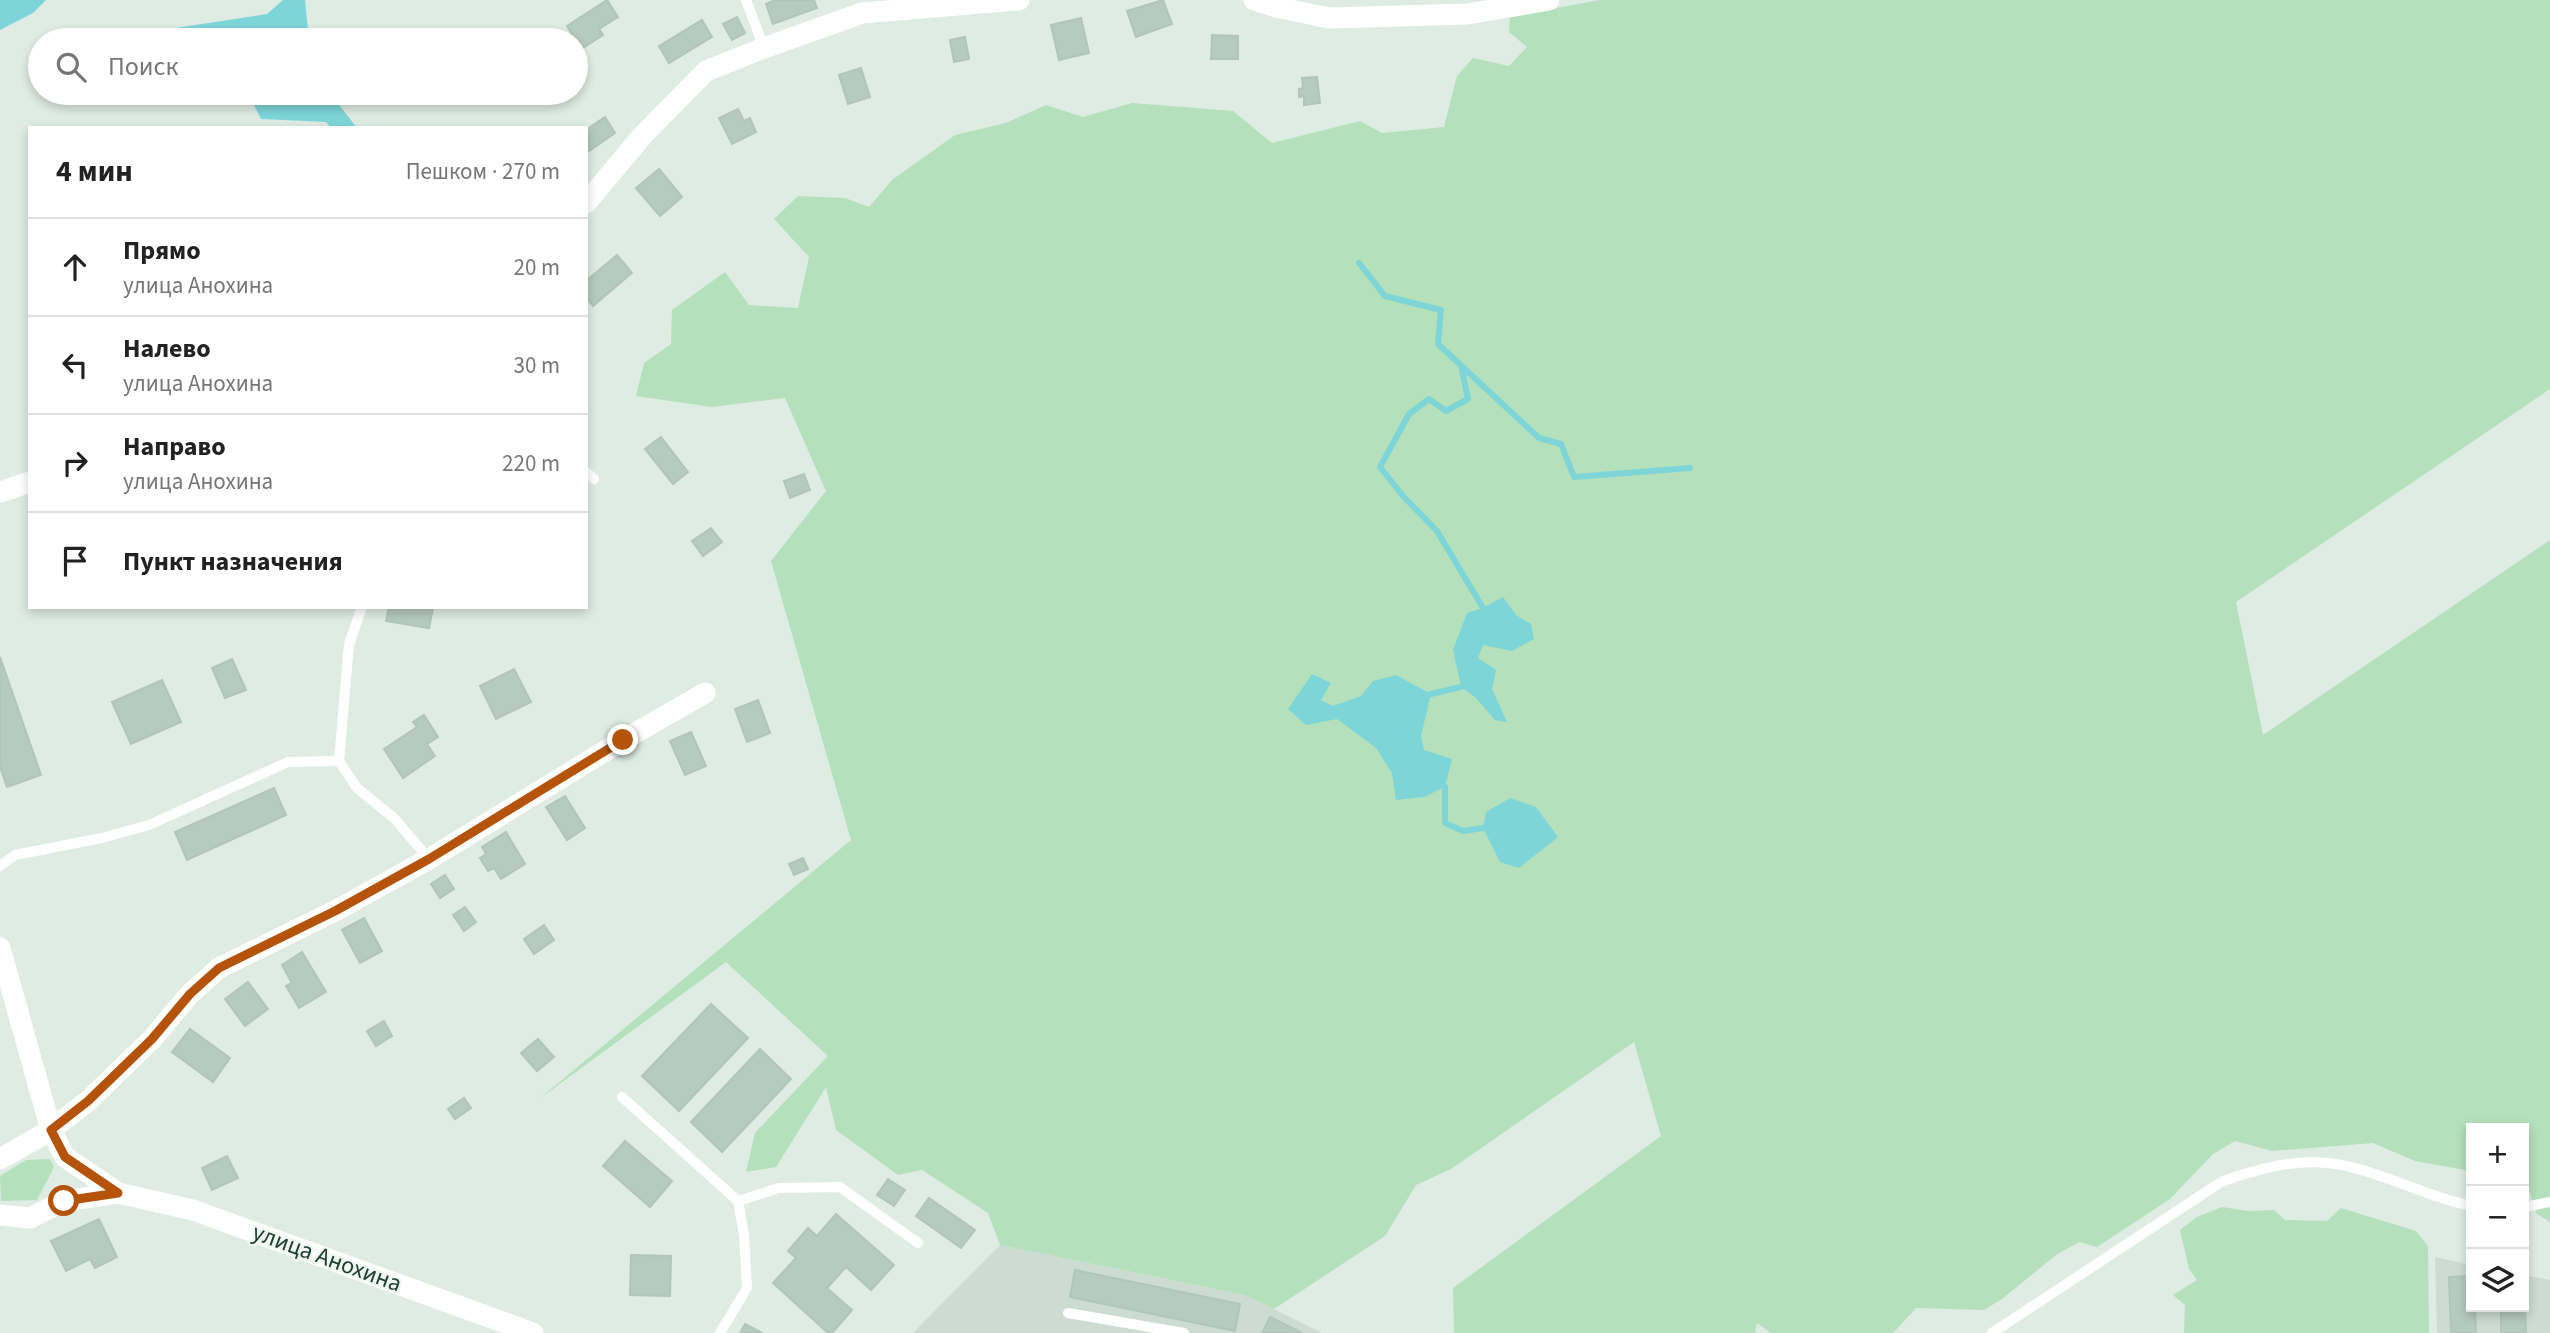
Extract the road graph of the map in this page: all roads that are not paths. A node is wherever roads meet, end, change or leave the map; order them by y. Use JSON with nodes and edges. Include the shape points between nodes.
{"nodes":[{"id":1,"x":746,"y":0,"type":"edge"},
{"id":2,"x":1018,"y":0,"type":"edge"},
{"id":3,"x":1254,"y":0,"type":"edge"},
{"id":4,"x":1549,"y":0,"type":"edge"},
{"id":5,"x":861,"y":7,"type":"edge"},
{"id":6,"x":764,"y":48,"type":"junction"},
{"id":7,"x":588,"y":201,"type":"edge"},
{"id":8,"x":28,"y":483,"type":"edge"},
{"id":9,"x":0,"y":492,"type":"edge"},
{"id":10,"x":361,"y":609,"type":"edge"},
{"id":11,"x":705,"y":693,"type":"dead end"},
{"id":12,"x":339,"y":761,"type":"junction"},
{"id":13,"x":429,"y":859,"type":"junction"},
{"id":14,"x":0,"y":866,"type":"edge"},
{"id":15,"x":0,"y":948,"type":"edge"},
{"id":16,"x":622,"y":1097,"type":"dead end"},
{"id":17,"x":51,"y":1130,"type":"junction"},
{"id":18,"x":0,"y":1158,"type":"edge"},
{"id":19,"x":118,"y":1193,"type":"junction"},
{"id":20,"x":738,"y":1201,"type":"junction"},
{"id":21,"x":2550,"y":1202,"type":"edge"},
{"id":22,"x":2466,"y":1204,"type":"edge"},
{"id":23,"x":2529,"y":1206,"type":"edge"},
{"id":24,"x":0,"y":1215,"type":"edge"},
{"id":25,"x":918,"y":1243,"type":"dead end"},
{"id":26,"x":1068,"y":1313,"type":"dead end"},
{"id":27,"x":533,"y":1333,"type":"edge"},
{"id":28,"x":720,"y":1333,"type":"edge"},
{"id":29,"x":1184,"y":1333,"type":"edge"},
{"id":30,"x":1992,"y":1333,"type":"edge"}],
"edges":[{"from":1,"to":6,"type":"lane"},
{"from":2,"to":5,"type":"street"},
{"from":3,"to":4,"type":"street","via":[[1329,18],[1468,14]]},
{"from":5,"to":6,"type":"street"},
{"from":6,"to":7,"type":"street","via":[[706,71],[643,135]]},
{"from":8,"to":9,"type":"street"},
{"from":10,"to":12,"type":"lane","via":[[349,644]]},
{"from":11,"to":13,"type":"street"},
{"from":12,"to":13,"type":"lane","via":[[357,788],[394,818]]},
{"from":12,"to":14,"type":"lane","via":[[288,762],[149,825],[15,855]]},
{"from":13,"to":17,"type":"street","via":[[219,968],[88,1101]]},
{"from":15,"to":17,"type":"street","name":"улица Анохина"},
{"from":16,"to":20,"type":"lane"},
{"from":17,"to":18,"type":"street"},
{"from":17,"to":19,"type":"street","name":"улица Анохина","via":[[65,1157]]},
{"from":19,"to":24,"type":"street","name":"улица Анохина","via":[[64,1201],[30,1218]]},
{"from":19,"to":27,"type":"street","name":"улица Анохина","via":[[193,1210]]},
{"from":20,"to":25,"type":"lane","via":[[779,1188],[840,1187]]},
{"from":20,"to":28,"type":"lane","via":[[747,1288]]},
{"from":21,"to":23,"type":"lane"},
{"from":22,"to":30,"type":"lane","via":[[2341,1165],[2297,1163],[2255,1169],[2221,1182]]},
{"from":26,"to":29,"type":"lane"}]}
